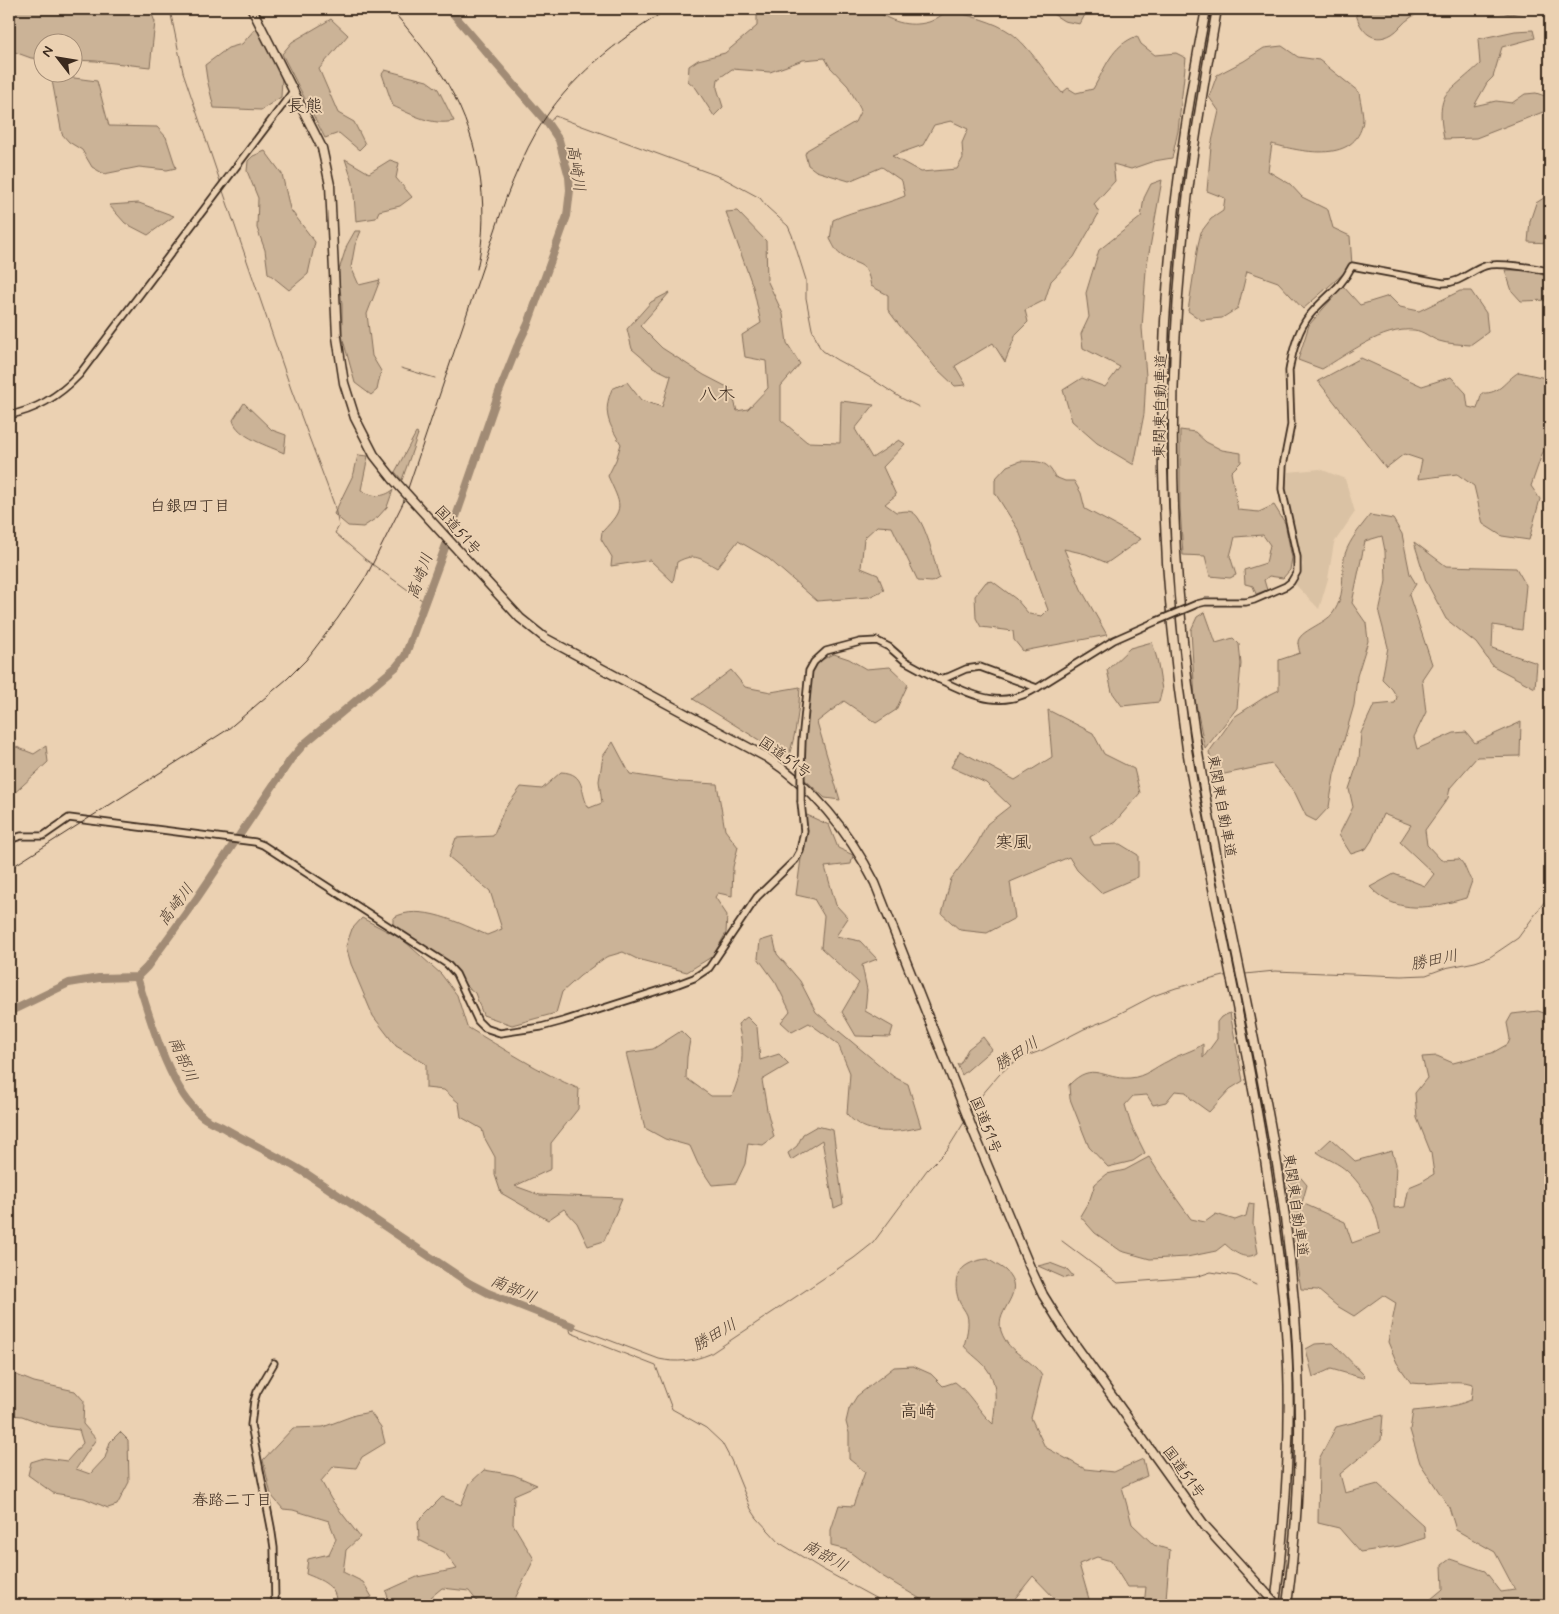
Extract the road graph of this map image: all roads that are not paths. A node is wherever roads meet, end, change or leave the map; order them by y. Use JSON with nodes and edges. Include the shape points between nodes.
{"nodes":[{"id":1,"x":252,"y":9,"type":"edge"},
{"id":2,"x":1206,"y":9,"type":"edge"},
{"id":3,"x":1217,"y":9,"type":"edge"},
{"id":4,"x":294,"y":90,"type":"junction"},
{"id":5,"x":1550,"y":272,"type":"edge"},
{"id":6,"x":9,"y":415,"type":"edge"},
{"id":7,"x":938,"y":679,"type":"junction"},
{"id":8,"x":1037,"y":688,"type":"junction"},
{"id":9,"x":9,"y":840,"type":"edge"},
{"id":10,"x":274,"y":1363,"type":"dead end"},
{"id":11,"x":275,"y":1605,"type":"edge"},
{"id":12,"x":1276,"y":1605,"type":"edge"},
{"id":13,"x":1287,"y":1605,"type":"edge"}],
"edges":[{"from":1,"to":4,"type":"highway","name":"国道51号"},
{"from":2,"to":12,"type":"highway","name":"東関東自動車道","via":[[1175,204],[1168,288],[1164,362],[1165,528],[1169,604],[1194,791],[1263,1144],[1279,1254],[1289,1397],[1286,1504]]},
{"from":3,"to":13,"type":"highway","name":"東関東自動車道","via":[[1187,202],[1180,274],[1172,407],[1175,526],[1188,686],[1204,789],[1278,1170],[1297,1334],[1299,1460]]},
{"from":4,"to":6,"type":"street","via":[[83,371],[48,400]]},
{"from":4,"to":12,"type":"highway","name":"国道51号","bridge":true,"via":[[322,148],[330,184],[337,337],[344,383],[355,418],[374,455],[520,618],[545,638],[766,757],[812,793],[837,821],[875,883],[1042,1296],[1206,1526]]},
{"from":5,"to":8,"type":"street","bridge":true,"via":[[1497,264],[1453,283],[1443,284],[1352,266],[1347,277],[1308,317],[1290,363],[1291,425],[1282,489],[1298,557],[1297,572],[1291,582],[1254,600],[1206,602],[1157,621],[1114,640]]},
{"from":7,"to":8,"type":"street","via":[[966,669],[980,668]]},
{"from":7,"to":8,"type":"street","via":[[991,700],[1010,699]]},
{"from":7,"to":9,"type":"street","bridge":true,"via":[[877,641],[860,642],[819,656],[809,671],[802,741],[804,831],[800,851],[757,897],[709,968],[694,978],[600,1010],[508,1033],[491,1031],[478,1021],[456,974],[447,964],[263,845],[69,818],[42,836],[21,836]]},
{"from":10,"to":11,"type":"street","via":[[257,1392],[251,1425],[274,1548]]}]}
